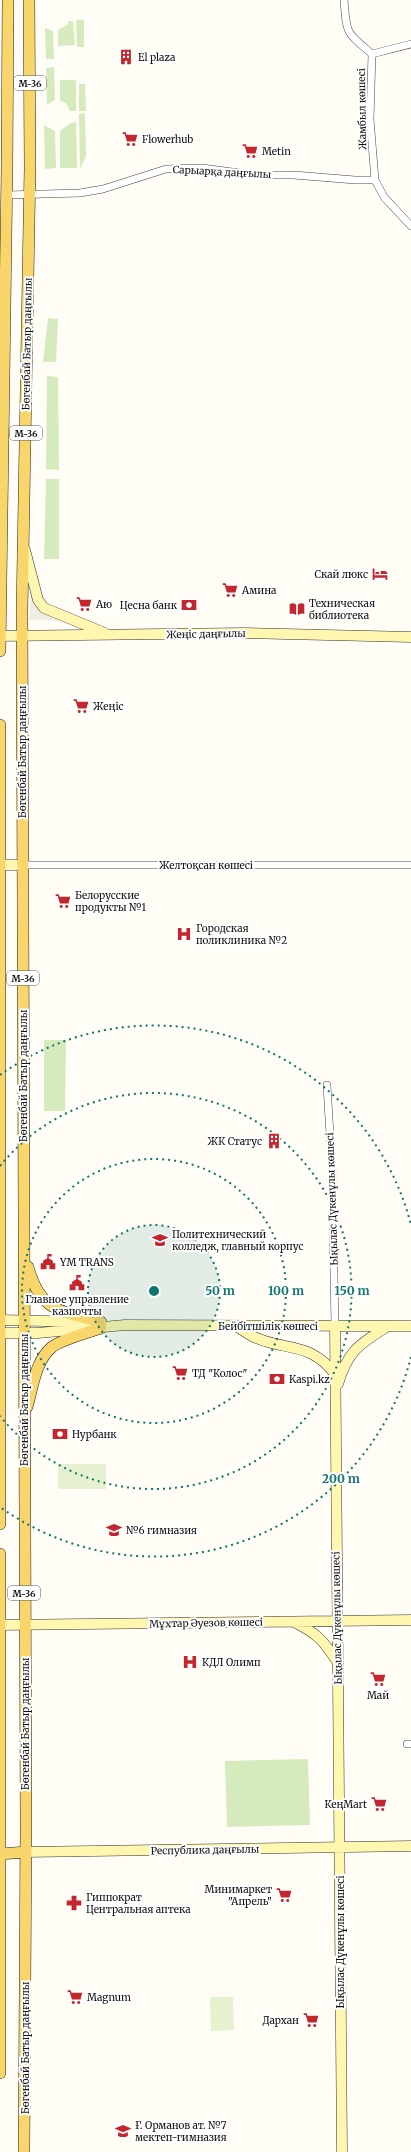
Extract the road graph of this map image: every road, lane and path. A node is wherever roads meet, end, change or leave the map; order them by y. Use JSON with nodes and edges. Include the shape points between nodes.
{"nodes":[{"id":1,"x":8,"y":0,"type":"edge"},
{"id":2,"x":29,"y":0,"type":"edge"},
{"id":3,"x":344,"y":0,"type":"edge"},
{"id":4,"x":411,"y":44,"type":"edge"},
{"id":5,"x":372,"y":54,"type":"junction"},
{"id":6,"x":375,"y":180,"type":"junction"},
{"id":7,"x":30,"y":194,"type":"junction"},
{"id":8,"x":4,"y":195,"type":"edge"},
{"id":9,"x":411,"y":226,"type":"edge"},
{"id":10,"x":0,"y":282,"type":"edge"},
{"id":11,"x":6,"y":299,"type":"junction"},
{"id":12,"x":1,"y":533,"type":"edge"},
{"id":13,"x":23,"y":543,"type":"junction"},
{"id":14,"x":109,"y":635,"type":"junction"},
{"id":15,"x":0,"y":636,"type":"edge"},
{"id":16,"x":22,"y":636,"type":"junction"},
{"id":17,"x":411,"y":638,"type":"edge"},
{"id":18,"x":0,"y":651,"type":"edge"},
{"id":19,"x":0,"y":725,"type":"edge"},
{"id":20,"x":22,"y":865,"type":"junction"},
{"id":21,"x":411,"y":865,"type":"edge"},
{"id":22,"x":0,"y":866,"type":"edge"},
{"id":23,"x":327,"y":1085,"type":"dead end"},
{"id":24,"x":0,"y":1194,"type":"edge"},
{"id":25,"x":24,"y":1256,"type":"junction"},
{"id":26,"x":0,"y":1320,"type":"edge"},
{"id":27,"x":25,"y":1320,"type":"junction"},
{"id":28,"x":101,"y":1325,"type":"junction"},
{"id":29,"x":236,"y":1326,"type":"junction"},
{"id":30,"x":335,"y":1326,"type":"junction"},
{"id":31,"x":388,"y":1326,"type":"junction"},
{"id":32,"x":411,"y":1326,"type":"edge"},
{"id":33,"x":1,"y":1333,"type":"edge"},
{"id":34,"x":25,"y":1333,"type":"junction"},
{"id":35,"x":335,"y":1374,"type":"junction"},
{"id":36,"x":335,"y":1395,"type":"junction"},
{"id":37,"x":1,"y":1411,"type":"edge"},
{"id":38,"x":24,"y":1419,"type":"junction"},
{"id":39,"x":0,"y":1524,"type":"edge"},
{"id":40,"x":0,"y":1554,"type":"edge"},
{"id":41,"x":411,"y":1620,"type":"edge"},
{"id":42,"x":292,"y":1621,"type":"junction"},
{"id":43,"x":337,"y":1621,"type":"junction"},
{"id":44,"x":0,"y":1625,"type":"edge"},
{"id":45,"x":24,"y":1625,"type":"junction"},
{"id":46,"x":338,"y":1663,"type":"junction"},
{"id":47,"x":0,"y":1726,"type":"edge"},
{"id":48,"x":411,"y":1846,"type":"edge"},
{"id":49,"x":339,"y":1848,"type":"junction"},
{"id":50,"x":0,"y":1851,"type":"edge"},
{"id":51,"x":26,"y":1852,"type":"junction"},
{"id":52,"x":0,"y":1963,"type":"edge"},
{"id":53,"x":0,"y":2073,"type":"edge"},
{"id":54,"x":24,"y":2152,"type":"edge"},
{"id":55,"x":342,"y":2152,"type":"edge"}],
"edges":[{"from":1,"to":8,"type":"main road","number":"M-36"},
{"from":2,"to":7,"type":"main road","name":"Бөгенбай Батыр даңғылы","number":"M-36"},
{"from":3,"to":5,"type":"street","name":"Жамбыл көшесі","via":[[346,29]]},
{"from":4,"to":5,"type":"street"},
{"from":5,"to":6,"type":"street","name":"Жамбыл көшесі","via":[[370,119]]},
{"from":6,"to":7,"type":"street","name":"Сарыарқа даңғылы","via":[[255,175],[202,168],[166,169],[103,189],[80,193]]},
{"from":6,"to":9,"type":"street","via":[[384,197]]},
{"from":7,"to":8,"type":"street","name":"Сарыарқа даңғылы"},
{"from":7,"to":13,"type":"main road","name":"Бөгенбай Батыр даңғылы","number":"M-36"},
{"from":8,"to":11,"type":"main road","number":"M-36"},
{"from":10,"to":11,"type":"main road"},
{"from":11,"to":12,"type":"main road","number":"M-36"},
{"from":12,"to":15,"type":"main road","number":"M-36"},
{"from":13,"to":14,"type":"main road","via":[[38,600],[44,608]]},
{"from":13,"to":16,"type":"main road","name":"Бөгенбай Батыр даңғылы","number":"M-36"},
{"from":14,"to":16,"type":"main road","name":"Жеңіс даңғылы"},
{"from":14,"to":17,"type":"main road","name":"Жеңіс даңғылы","via":[[243,633]]},
{"from":15,"to":16,"type":"main road","name":"Жеңіс даңғылы"},
{"from":15,"to":18,"type":"main road","number":"M-36"},
{"from":16,"to":20,"type":"main road","name":"Бөгенбай Батыр даңғылы","number":"M-36"},
{"from":19,"to":22,"type":"main road","number":"M-36"},
{"from":20,"to":21,"type":"street","name":"Желтоқсан көшесі"},
{"from":20,"to":22,"type":"main road","name":"Желтоқсан көшесі"},
{"from":20,"to":25,"type":"main road","name":"Бөгенбай Батыр даңғылы","number":"M-36"},
{"from":22,"to":24,"type":"main road","number":"M-36"},
{"from":23,"to":30,"type":"street","name":"Ықылас Дүкенұлы көшесі","via":[[332,1168]]},
{"from":24,"to":26,"type":"main road","number":"M-36"},
{"from":25,"to":27,"type":"main road","name":"Бөгенбай Батыр даңғылы","number":"M-36"},
{"from":25,"to":28,"type":"main road","via":[[31,1280],[41,1298],[54,1308]]},
{"from":26,"to":27,"type":"main road","name":"Бейбітшілік көшесі"},
{"from":26,"to":33,"type":"main road","number":"M-36"},
{"from":27,"to":28,"type":"main road","name":"Бейбітшілік көшесі"},
{"from":27,"to":34,"type":"main road","name":"Бөгенбай Батыр даңғылы","number":"M-36"},
{"from":28,"to":29,"type":"main road","name":"Бейбітшілік көшесі"},
{"from":28,"to":34,"type":"main road","name":"Бейбітшілік көшесі"},
{"from":28,"to":38,"type":"main road","via":[[53,1347],[43,1358]]},
{"from":29,"to":30,"type":"main road","name":"Бейбітшілік көшесі"},
{"from":29,"to":35,"type":"main road","via":[[252,1336],[312,1353],[325,1361]]},
{"from":30,"to":31,"type":"main road","name":"Бейбітшілік көшесі"},
{"from":30,"to":35,"type":"main road","name":"Ықылас Дүкенұлы көшесі"},
{"from":31,"to":32,"type":"main road","name":"Бейбітшілік көшесі"},
{"from":31,"to":36,"type":"main road","via":[[350,1354],[343,1367]]},
{"from":33,"to":34,"type":"main road","name":"Бейбітшілік көшесі"},
{"from":33,"to":37,"type":"main road","number":"M-36"},
{"from":34,"to":38,"type":"main road","name":"Бөгенбай Батыр даңғылы","number":"M-36"},
{"from":35,"to":36,"type":"main road","name":"Ықылас Дүкенұлы көшесі"},
{"from":36,"to":43,"type":"main road","name":"Ықылас Дүкенұлы көшесі"},
{"from":37,"to":39,"type":"main road","number":"M-36"},
{"from":38,"to":45,"type":"main road","name":"Бөгенбай Батыр даңғылы","number":"M-36"},
{"from":40,"to":44,"type":"main road","number":"M-36"},
{"from":41,"to":43,"type":"main road","name":"Мұхтар Әуезов көшесі"},
{"from":42,"to":43,"type":"main road","name":"Мұхтар Әуезов көшесі"},
{"from":42,"to":45,"type":"main road","name":"Мұхтар Әуезов көшесі"},
{"from":42,"to":46,"type":"main road","via":[[323,1640]]},
{"from":43,"to":46,"type":"main road","name":"Ықылас Дүкенұлы көшесі"},
{"from":44,"to":45,"type":"main road","name":"Мұхтар Әуезов көшесі"},
{"from":44,"to":47,"type":"main road","number":"M-36"},
{"from":45,"to":51,"type":"main road","name":"Бөгенбай Батыр даңғылы","number":"M-36"},
{"from":46,"to":49,"type":"main road","name":"Ықылас Дүкенұлы көшесі"},
{"from":47,"to":50,"type":"main road","number":"M-36"},
{"from":48,"to":49,"type":"main road","name":"Республика даңғылы"},
{"from":49,"to":51,"type":"main road","name":"Республика даңғылы"},
{"from":49,"to":55,"type":"main road","name":"Ықылас Дүкенұлы көшесі"},
{"from":50,"to":51,"type":"main road","name":"Республика даңғылы"},
{"from":50,"to":52,"type":"main road"},
{"from":51,"to":54,"type":"main road","name":"Бөгенбай Батыр даңғылы"},
{"from":52,"to":53,"type":"main road"}]}
